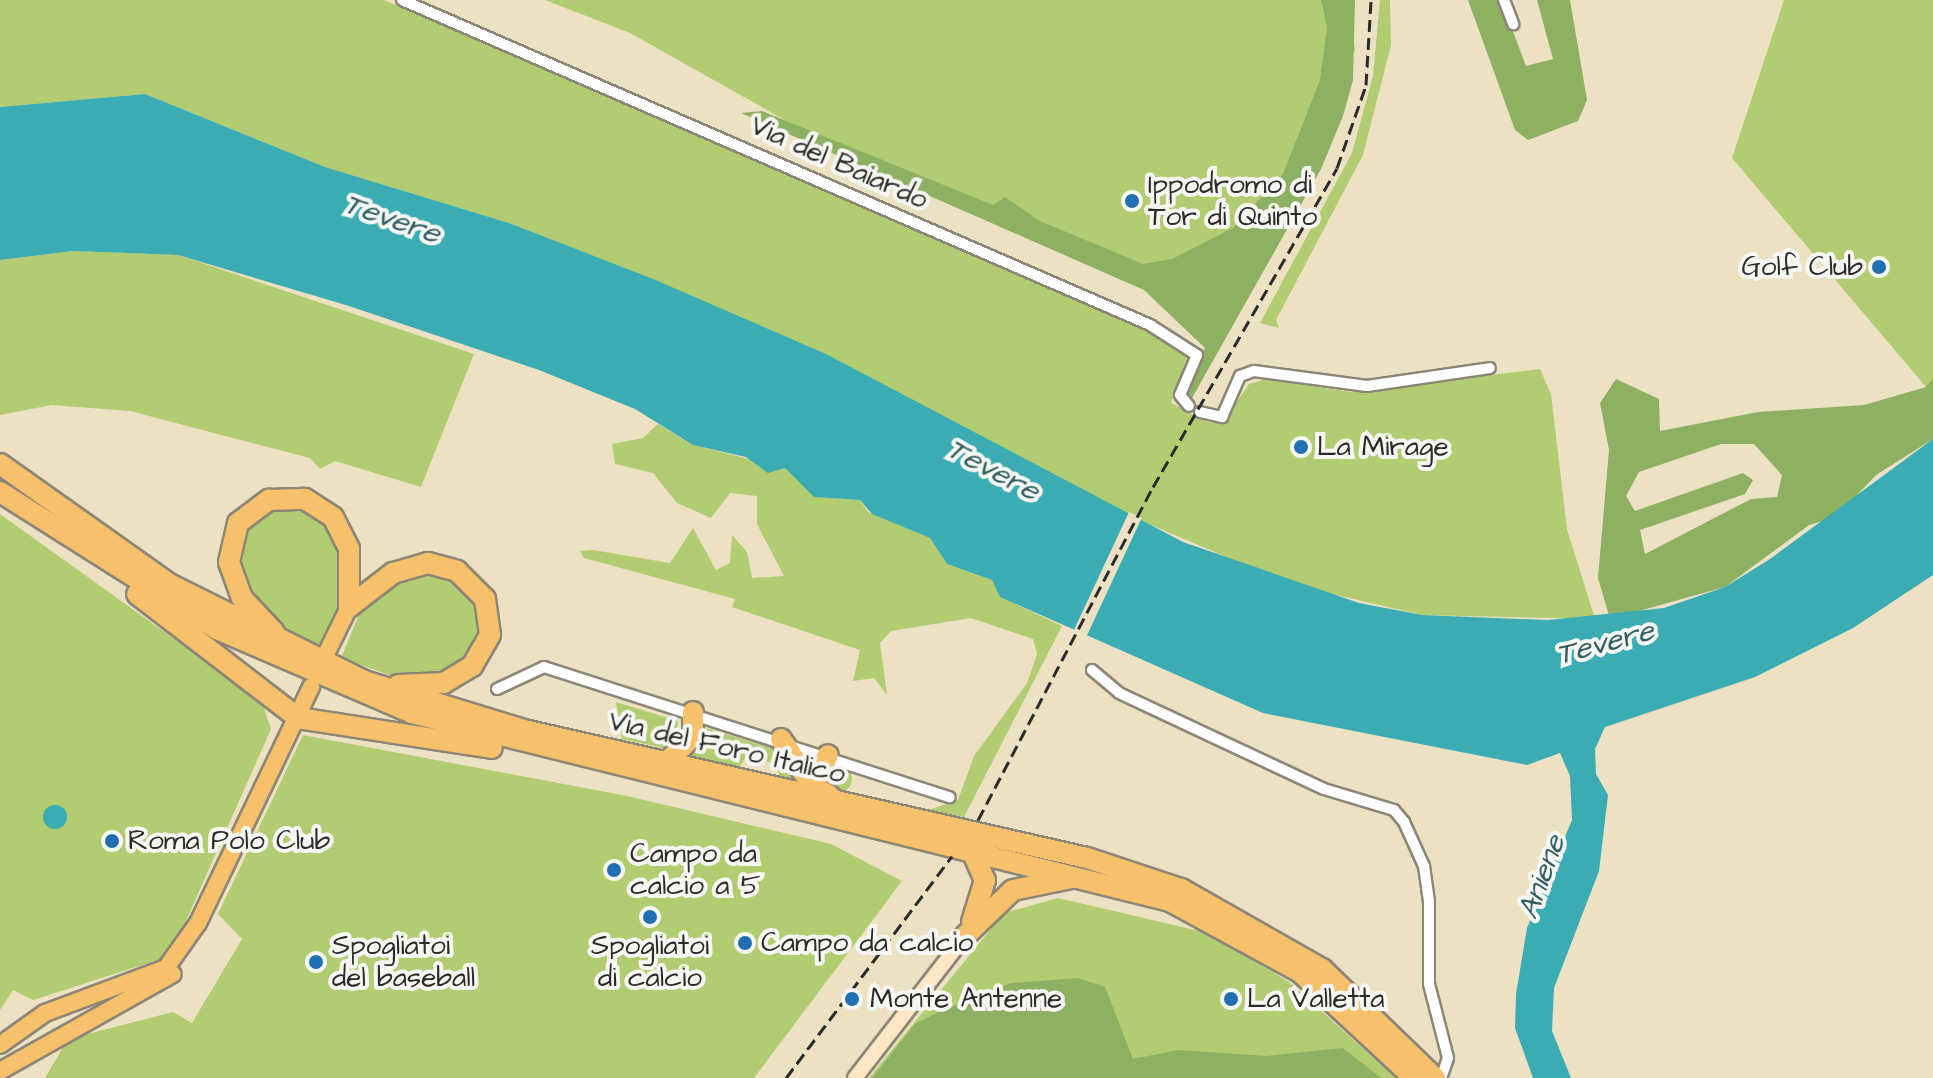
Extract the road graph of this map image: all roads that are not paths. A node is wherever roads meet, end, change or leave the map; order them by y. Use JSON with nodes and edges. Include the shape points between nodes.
{"nodes":[{"id":1,"x":402,"y":0,"type":"edge"},
{"id":2,"x":1504,"y":0,"type":"edge"},
{"id":3,"x":1513,"y":24,"type":"dead end"},
{"id":4,"x":1490,"y":368,"type":"dead end"},
{"id":5,"x":1189,"y":406,"type":"dead end"},
{"id":6,"x":1200,"y":412,"type":"dead end"},
{"id":7,"x":0,"y":464,"type":"edge"},
{"id":8,"x":0,"y":492,"type":"edge"},
{"id":9,"x":95,"y":557,"type":"junction"},
{"id":10,"x":349,"y":607,"type":"junction"},
{"id":11,"x":318,"y":655,"type":"junction"},
{"id":12,"x":1092,"y":670,"type":"dead end"},
{"id":13,"x":364,"y":681,"type":"junction"},
{"id":14,"x":311,"y":687,"type":"dead end"},
{"id":15,"x":497,"y":689,"type":"dead end"},
{"id":16,"x":693,"y":712,"type":"junction"},
{"id":17,"x":298,"y":718,"type":"junction"},
{"id":18,"x":781,"y":739,"type":"junction"},
{"id":19,"x":557,"y":754,"type":"junction"},
{"id":20,"x":828,"y":755,"type":"junction"},
{"id":21,"x":667,"y":762,"type":"junction"},
{"id":22,"x":813,"y":787,"type":"junction"},
{"id":23,"x":950,"y":797,"type":"dead end"},
{"id":24,"x":862,"y":808,"type":"junction"},
{"id":25,"x":971,"y":849,"type":"junction"},
{"id":26,"x":1098,"y":878,"type":"junction"},
{"id":27,"x":198,"y":923,"type":"junction"},
{"id":28,"x":965,"y":936,"type":"junction"},
{"id":29,"x":28,"y":1023,"type":"junction"},
{"id":30,"x":0,"y":1045,"type":"edge"},
{"id":31,"x":32,"y":1048,"type":"junction"},
{"id":32,"x":0,"y":1071,"type":"edge"},
{"id":33,"x":855,"y":1078,"type":"edge"},
{"id":34,"x":1414,"y":1078,"type":"edge"},
{"id":35,"x":1435,"y":1078,"type":"edge"},
{"id":36,"x":1441,"y":1078,"type":"edge"}],
"edges":[{"from":1,"to":5,"type":"street","name":"Via del Baiardo","via":[[1150,325],[1197,355],[1180,395]]},
{"from":2,"to":3,"type":"street"},
{"from":4,"to":6,"type":"street","via":[[1367,386],[1254,371],[1240,376],[1221,418]]},
{"from":7,"to":11,"type":"highway","name":"Via del Foro Italico","via":[[123,555]]},
{"from":8,"to":9,"type":"highway","name":"Via del Foro Italico"},
{"from":9,"to":17,"type":"highway"},
{"from":9,"to":19,"type":"highway","name":"Via del Foro Italico","via":[[217,629],[324,679],[427,718]]},
{"from":10,"to":11,"type":"main road"},
{"from":10,"to":11,"type":"highway","via":[[349,548],[326,510],[282,497],[242,518],[229,553],[238,591],[257,617]]},
{"from":10,"to":13,"type":"highway","via":[[393,573],[428,563],[468,578],[489,607],[488,642],[464,673],[420,687]]},
{"from":11,"to":13,"type":"highway","name":"Via del Foro Italico"},
{"from":12,"to":36,"type":"street","via":[[1119,693],[1324,789],[1394,810],[1404,822],[1429,901],[1429,984],[1448,1058]]},
{"from":13,"to":21,"type":"highway","name":"Via del Foro Italico","via":[[483,719]]},
{"from":14,"to":17,"type":"main road"},
{"from":15,"to":16,"type":"street","name":"Via del Foro Italico","via":[[540,666]]},
{"from":16,"to":18,"type":"street","name":"Via del Foro Italico"},
{"from":16,"to":21,"type":"highway","via":[[693,736]]},
{"from":17,"to":19,"type":"highway"},
{"from":17,"to":27,"type":"main road"},
{"from":18,"to":20,"type":"street","name":"Via del Foro Italico"},
{"from":18,"to":22,"type":"highway"},
{"from":19,"to":25,"type":"highway","name":"Via del Foro Italico"},
{"from":20,"to":22,"type":"highway"},
{"from":20,"to":23,"type":"street","name":"Via del Foro Italico"},
{"from":21,"to":24,"type":"highway","name":"Via del Foro Italico"},
{"from":22,"to":24,"type":"highway"},
{"from":24,"to":35,"type":"highway","name":"Via del Foro Italico","via":[[1107,864],[1227,909],[1335,979]]},
{"from":25,"to":26,"type":"highway","name":"Via del Foro Italico"},
{"from":25,"to":28,"type":"highway","via":[[985,885]]},
{"from":26,"to":28,"type":"highway","via":[[1022,885]]},
{"from":26,"to":34,"type":"highway","name":"Via del Foro Italico","via":[[1198,914],[1286,962]]},
{"from":27,"to":29,"type":"main road","via":[[159,974]]},
{"from":27,"to":31,"type":"main road","via":[[185,958],[163,984]]},
{"from":28,"to":33,"type":"street"},
{"from":29,"to":30,"type":"main road"},
{"from":29,"to":31,"type":"main road"},
{"from":31,"to":32,"type":"main road"}]}
